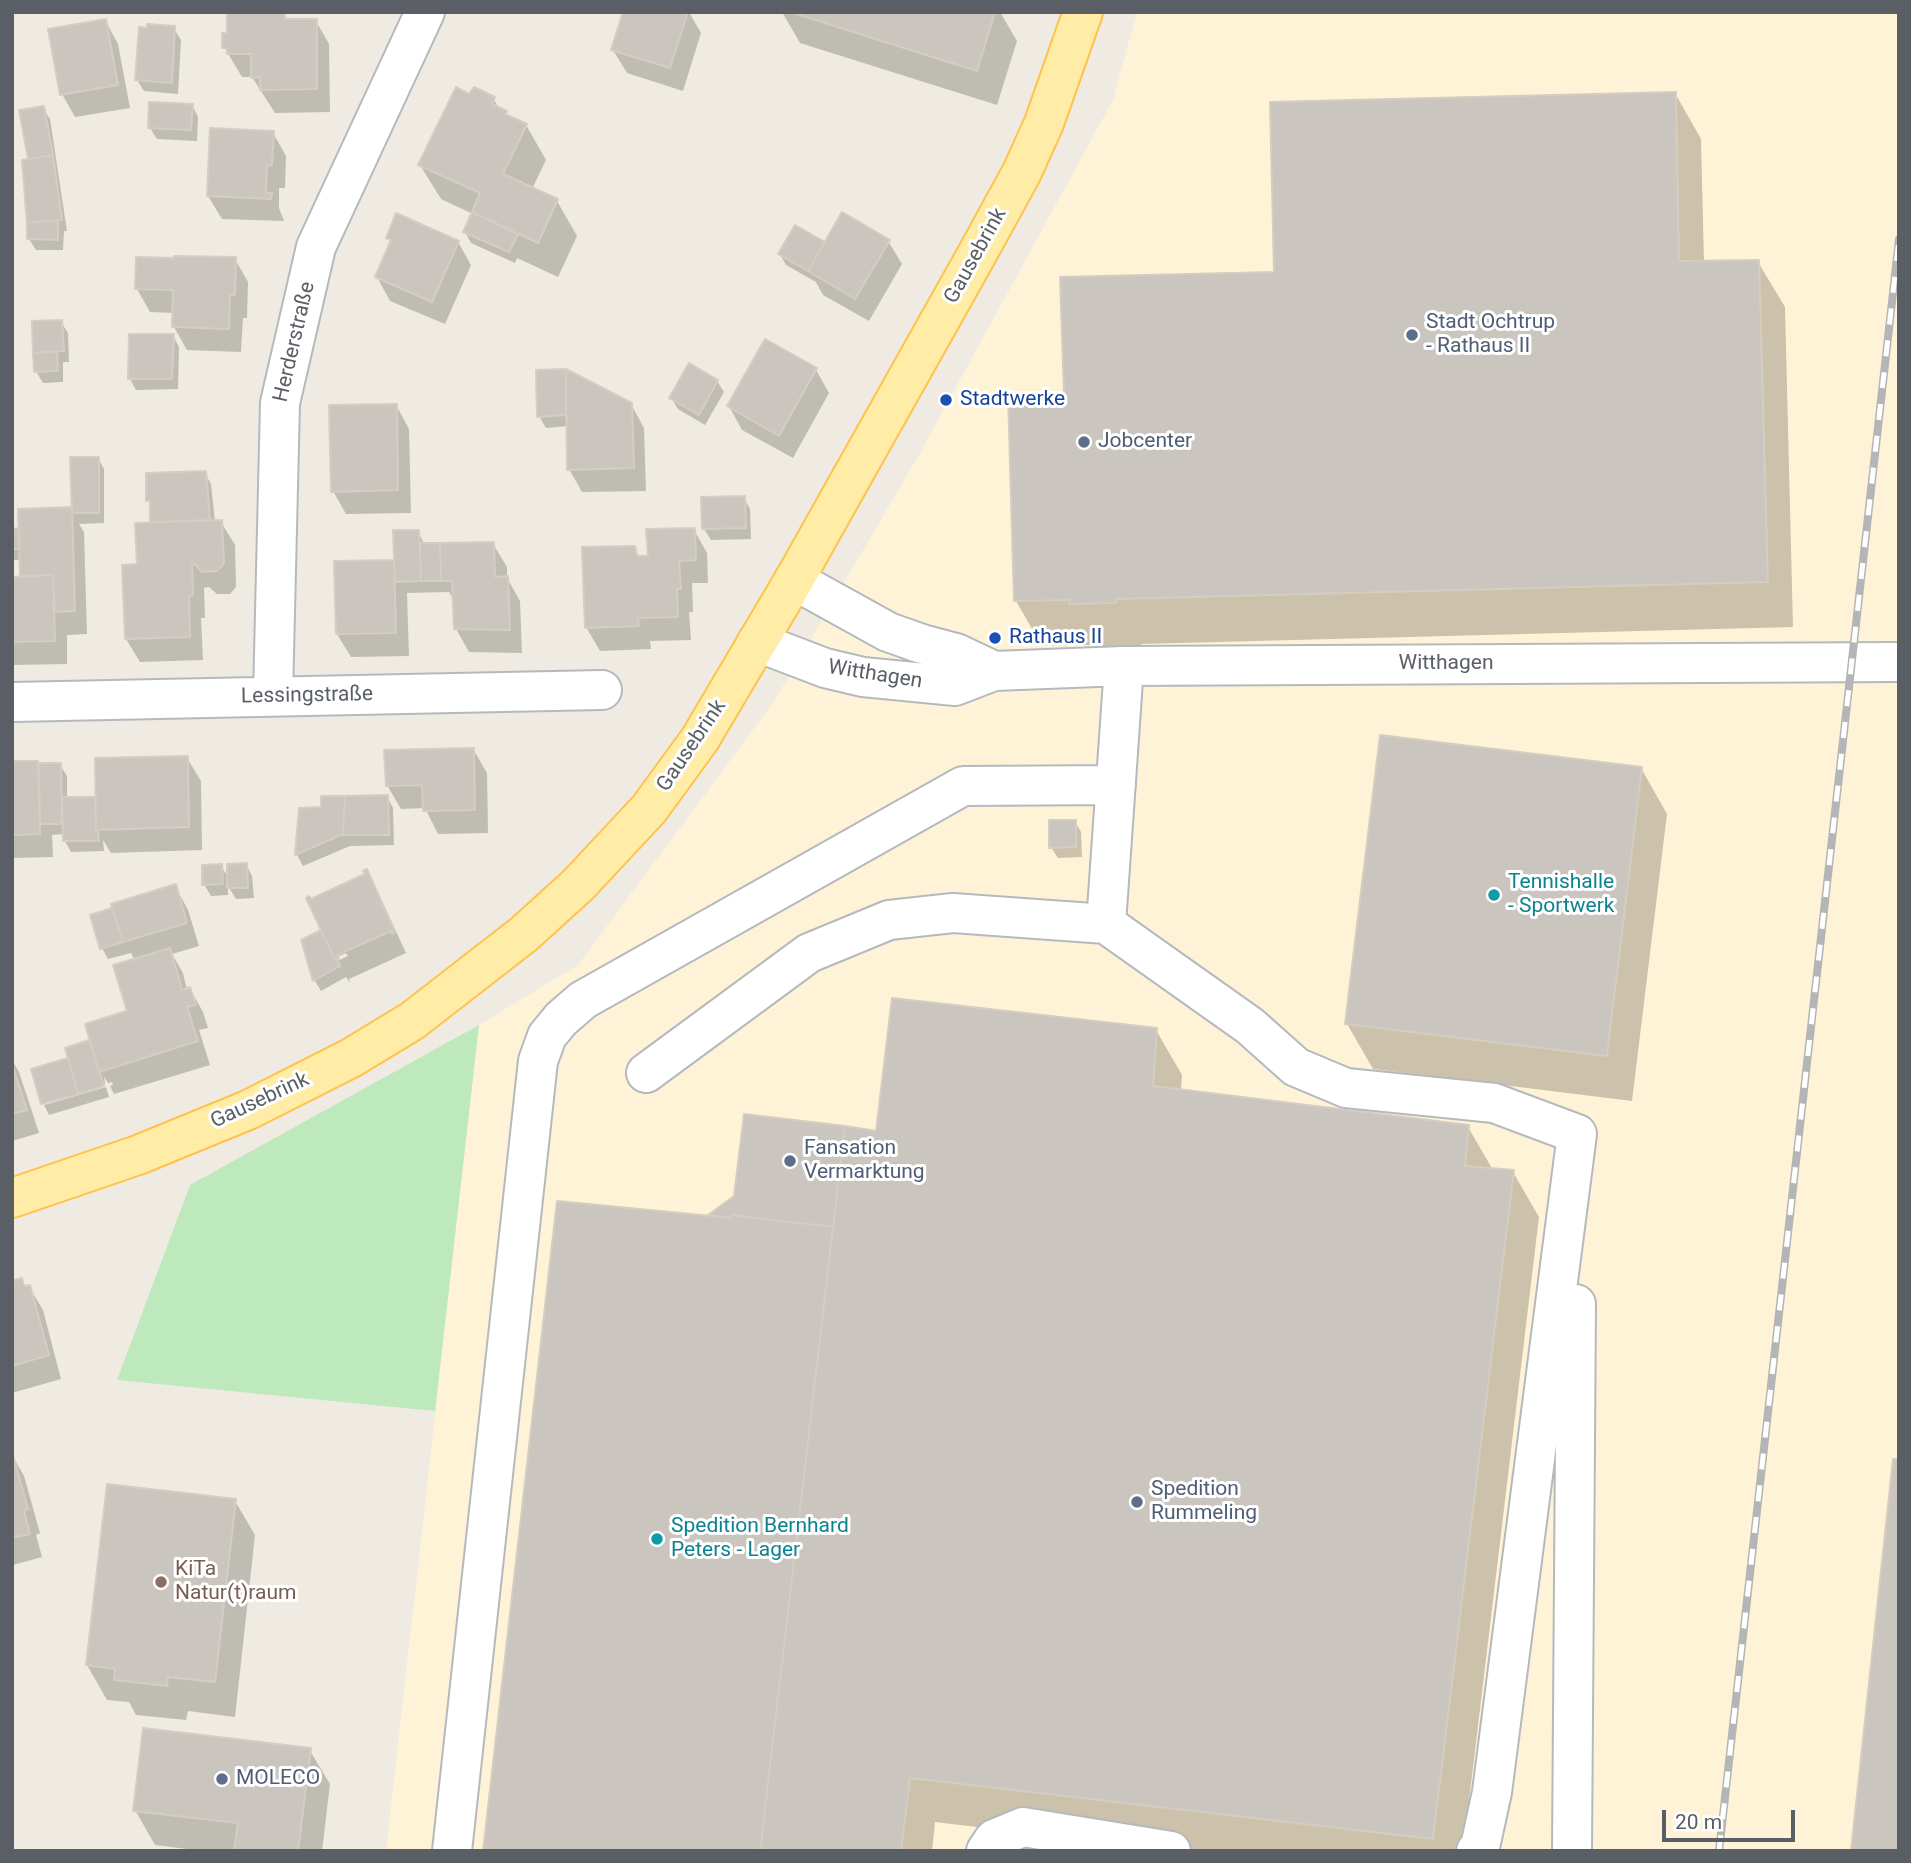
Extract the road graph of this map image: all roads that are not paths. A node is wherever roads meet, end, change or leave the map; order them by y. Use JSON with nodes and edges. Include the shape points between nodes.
{"nodes":[{"id":1,"x":425,"y":12,"type":"edge"},
{"id":2,"x":1083,"y":12,"type":"edge"},
{"id":3,"x":793,"y":580,"type":"junction"},
{"id":4,"x":757,"y":642,"type":"junction"},
{"id":5,"x":1899,"y":662,"type":"edge"},
{"id":6,"x":1124,"y":666,"type":"junction"},
{"id":7,"x":994,"y":671,"type":"junction"},
{"id":8,"x":603,"y":690,"type":"dead end"},
{"id":9,"x":273,"y":696,"type":"junction"},
{"id":10,"x":12,"y":702,"type":"edge"},
{"id":11,"x":1116,"y":785,"type":"junction"},
{"id":12,"x":1106,"y":924,"type":"junction"},
{"id":13,"x":646,"y":1073,"type":"dead end"},
{"id":14,"x":1577,"y":1134,"type":"junction"},
{"id":15,"x":12,"y":1198,"type":"edge"},
{"id":16,"x":452,"y":1851,"type":"edge"},
{"id":17,"x":986,"y":1851,"type":"edge"},
{"id":18,"x":1171,"y":1851,"type":"edge"},
{"id":19,"x":1476,"y":1851,"type":"edge"},
{"id":20,"x":1572,"y":1851,"type":"edge"}],
"edges":[{"from":1,"to":9,"type":"street","name":"Herderstraße","via":[[316,247],[280,403]]},
{"from":2,"to":3,"type":"main road","name":"Gausebrink","via":[[1022,172]]},
{"from":3,"to":4,"type":"main road","name":"Gausebrink"},
{"from":3,"to":7,"type":"street","name":"Witthagen","via":[[888,632],[956,653]]},
{"from":4,"to":7,"type":"street","name":"Witthagen","via":[[825,668],[876,679],[954,685]]},
{"from":4,"to":15,"type":"main road","name":"Gausebrink","via":[[700,739],[649,809],[514,943],[422,1014],[351,1058],[248,1110],[138,1155]]},
{"from":5,"to":6,"type":"street","name":"Witthagen"},
{"from":6,"to":7,"type":"street","name":"Witthagen"},
{"from":6,"to":11,"type":"street"},
{"from":8,"to":9,"type":"street","name":"Lessingstraße"},
{"from":9,"to":10,"type":"street","name":"Lessingstraße"},
{"from":11,"to":12,"type":"street"},
{"from":11,"to":16,"type":"street","via":[[963,786],[583,1000],[547,1036],[538,1061]]},
{"from":12,"to":13,"type":"street","via":[[953,914],[889,920],[809,953]]},
{"from":12,"to":14,"type":"street","via":[[1250,1026],[1296,1067],[1346,1088],[1494,1102]]},
{"from":14,"to":19,"type":"street","via":[[1492,1792]]},
{"from":14,"to":20,"type":"street"},
{"from":17,"to":18,"type":"street","via":[[994,1839],[1023,1827]]}]}
